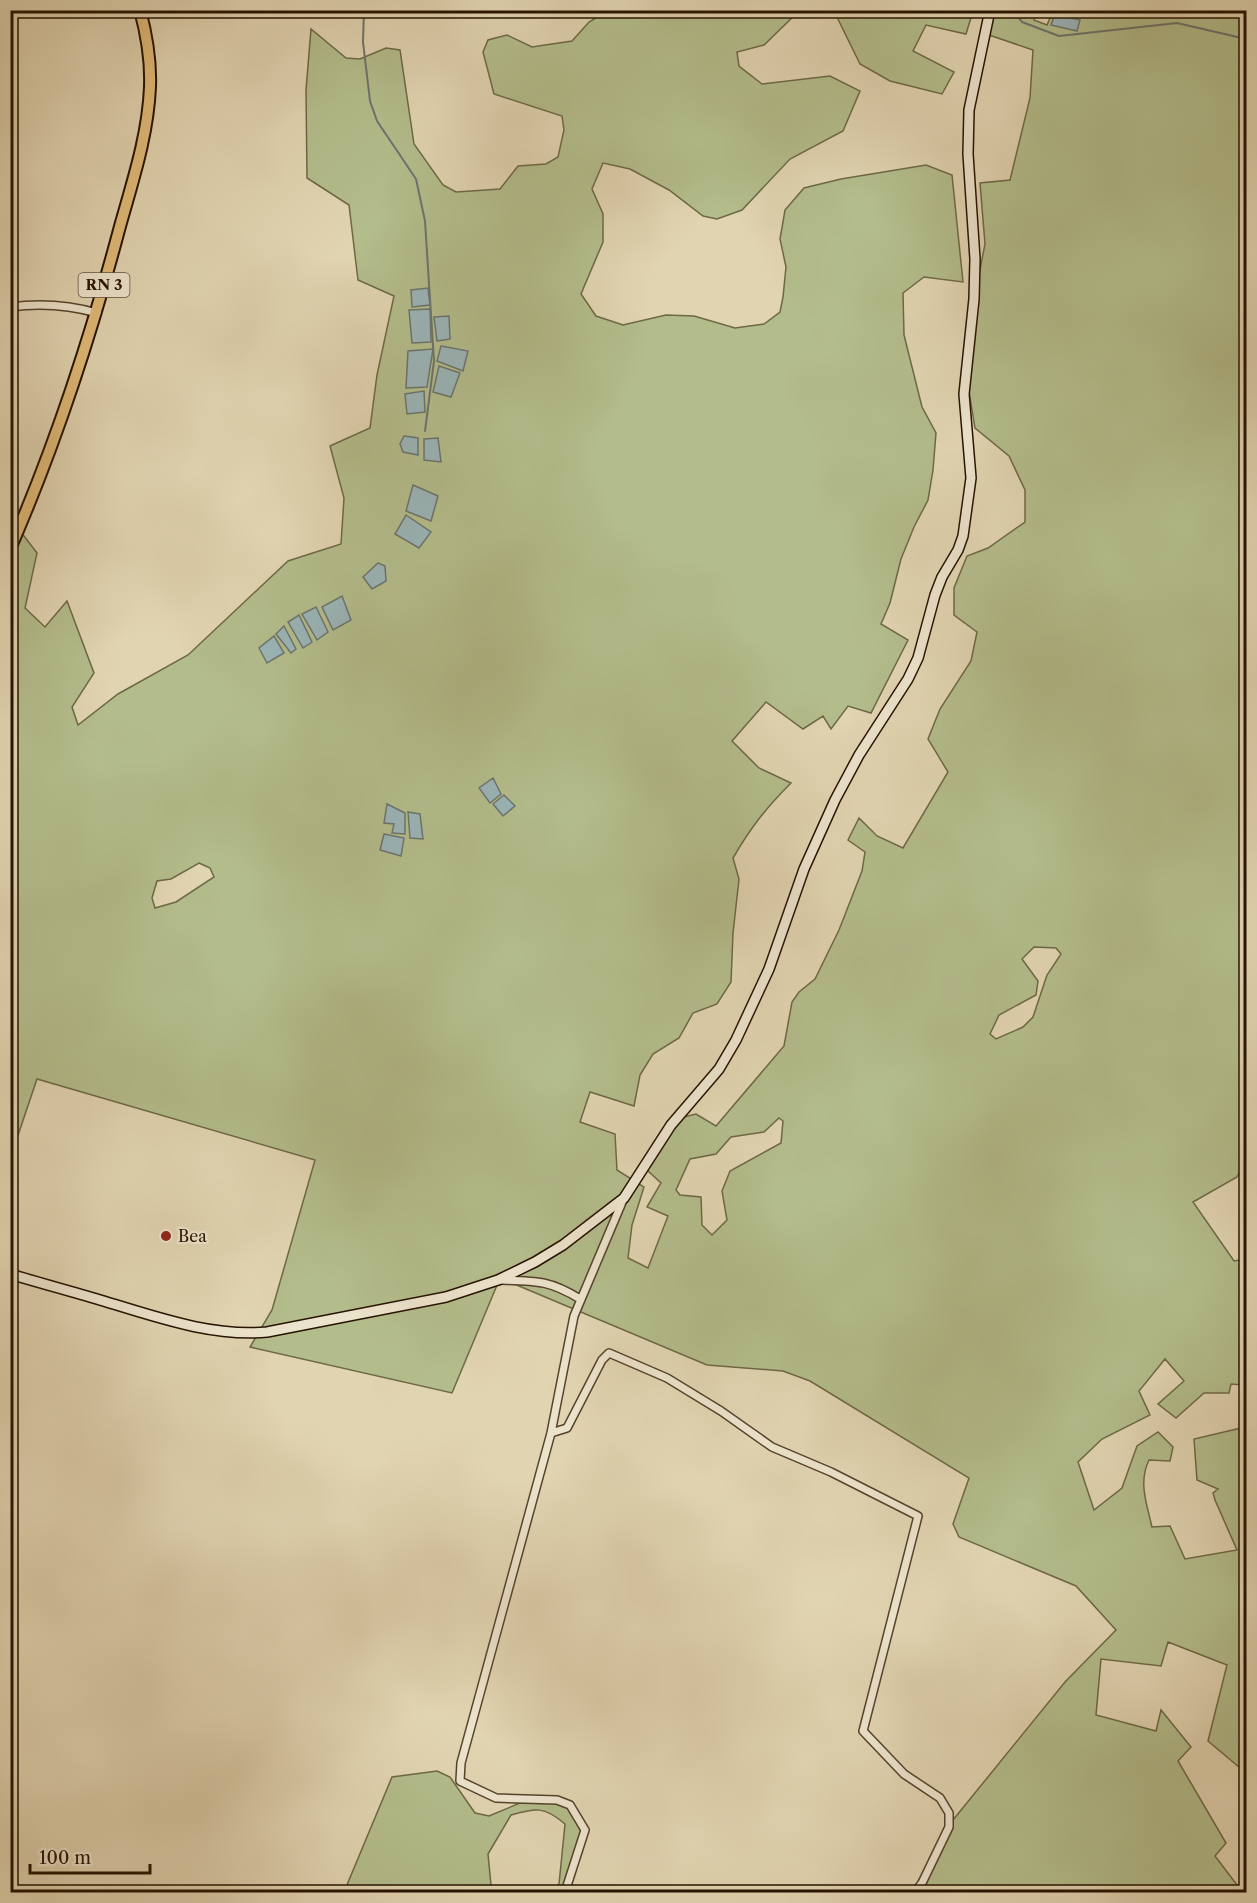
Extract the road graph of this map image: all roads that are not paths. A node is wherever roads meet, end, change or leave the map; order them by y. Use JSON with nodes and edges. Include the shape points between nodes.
{"nodes":[{"id":1,"x":140,"y":10,"type":"edge"},
{"id":2,"x":990,"y":10,"type":"edge"},
{"id":3,"x":10,"y":307,"type":"edge"},
{"id":4,"x":97,"y":313,"type":"junction"},
{"id":5,"x":10,"y":549,"type":"edge"},
{"id":6,"x":624,"y":1198,"type":"junction"},
{"id":7,"x":10,"y":1274,"type":"edge"},
{"id":8,"x":498,"y":1280,"type":"junction"},
{"id":9,"x":580,"y":1299,"type":"junction"},
{"id":10,"x":551,"y":1433,"type":"junction"},
{"id":11,"x":565,"y":1893,"type":"edge"},
{"id":12,"x":915,"y":1893,"type":"edge"}],
"edges":[{"from":1,"to":4,"type":"main road","number":"RN 3","via":[[148,41],[147,117]]},
{"from":2,"to":6,"type":"street","via":[[969,110],[975,258],[964,394],[971,478],[963,536],[935,595],[918,658],[835,800],[804,870],[769,969],[736,1040],[719,1068],[671,1125]]},
{"from":3,"to":4,"type":"street","via":[[31,304]]},
{"from":4,"to":5,"type":"main road","number":"RN 3","via":[[52,446]]},
{"from":6,"to":8,"type":"street","via":[[563,1245]]},
{"from":6,"to":9,"type":"street"},
{"from":7,"to":8,"type":"street","via":[[159,1318],[218,1332],[251,1334],[446,1297]]},
{"from":8,"to":9,"type":"street","via":[[540,1281]]},
{"from":9,"to":10,"type":"street"},
{"from":10,"to":11,"type":"street","via":[[461,1763],[460,1781],[496,1798],[557,1800],[570,1805],[585,1830]]},
{"from":10,"to":12,"type":"street","via":[[567,1428],[609,1353],[667,1378],[772,1447],[918,1516],[863,1731],[904,1774],[940,1798],[949,1813],[949,1827]]}]}
